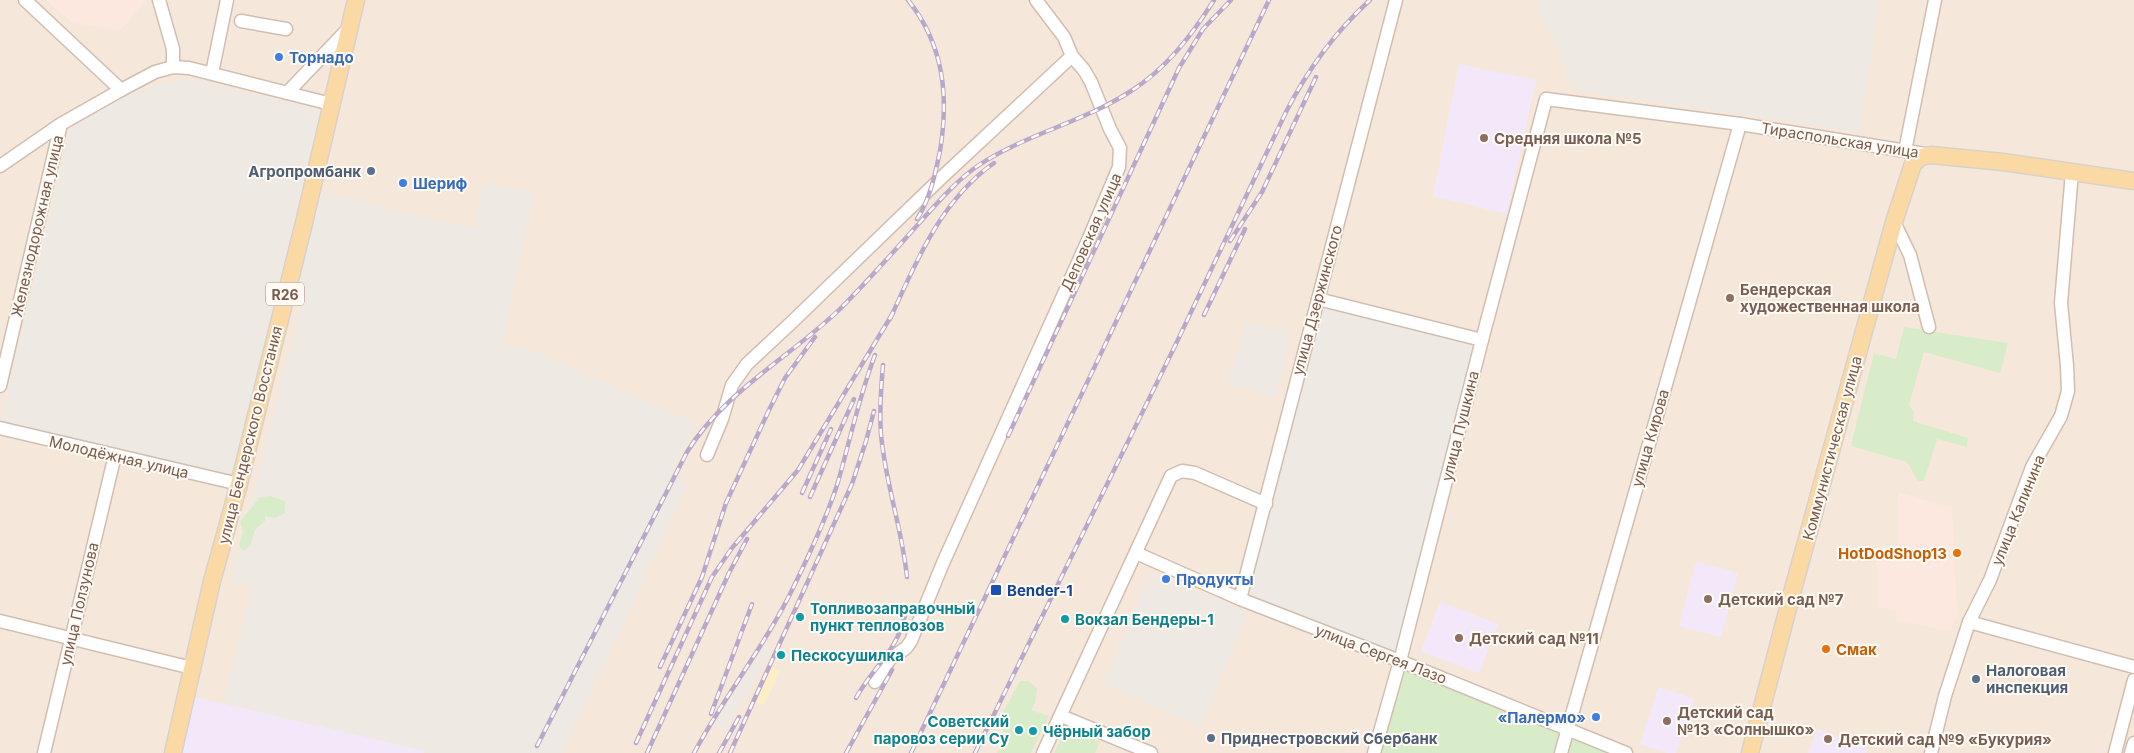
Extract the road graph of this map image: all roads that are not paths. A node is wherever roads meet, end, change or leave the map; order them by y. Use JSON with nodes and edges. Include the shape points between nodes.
{"nodes":[{"id":1,"x":25,"y":0,"type":"edge"},
{"id":2,"x":159,"y":0,"type":"edge"},
{"id":3,"x":227,"y":0,"type":"edge"},
{"id":4,"x":356,"y":0,"type":"edge"},
{"id":5,"x":1036,"y":0,"type":"edge"},
{"id":6,"x":1396,"y":0,"type":"edge"},
{"id":7,"x":1934,"y":0,"type":"edge"},
{"id":8,"x":242,"y":21,"type":"dead end"},
{"id":9,"x":349,"y":28,"type":"junction"},
{"id":10,"x":286,"y":29,"type":"dead end"},
{"id":11,"x":1072,"y":56,"type":"junction"},
{"id":12,"x":172,"y":67,"type":"junction"},
{"id":13,"x":212,"y":74,"type":"junction"},
{"id":14,"x":121,"y":90,"type":"junction"},
{"id":15,"x":287,"y":93,"type":"junction"},
{"id":16,"x":1546,"y":99,"type":"joint"},
{"id":17,"x":331,"y":104,"type":"junction"},
{"id":18,"x":61,"y":124,"type":"junction"},
{"id":19,"x":1740,"y":124,"type":"junction"},
{"id":20,"x":1905,"y":150,"type":"junction"},
{"id":21,"x":1931,"y":155,"type":"junction"},
{"id":22,"x":0,"y":166,"type":"edge"},
{"id":23,"x":2072,"y":172,"type":"junction"},
{"id":24,"x":2134,"y":181,"type":"edge"},
{"id":25,"x":1894,"y":222,"type":"junction"},
{"id":26,"x":1318,"y":298,"type":"junction"},
{"id":27,"x":1929,"y":327,"type":"dead end"},
{"id":28,"x":1482,"y":340,"type":"junction"},
{"id":29,"x":0,"y":386,"type":"edge"},
{"id":30,"x":0,"y":428,"type":"edge"},
{"id":31,"x":707,"y":455,"type":"dead end"},
{"id":32,"x":115,"y":456,"type":"junction"},
{"id":33,"x":239,"y":484,"type":"junction"},
{"id":34,"x":1266,"y":504,"type":"junction"},
{"id":35,"x":1136,"y":553,"type":"junction"},
{"id":36,"x":1240,"y":599,"type":"junction"},
{"id":37,"x":0,"y":622,"type":"edge"},
{"id":38,"x":1969,"y":622,"type":"junction"},
{"id":39,"x":71,"y":638,"type":"junction"},
{"id":40,"x":1400,"y":661,"type":"junction"},
{"id":41,"x":2134,"y":667,"type":"edge"},
{"id":42,"x":192,"y":668,"type":"junction"},
{"id":43,"x":2134,"y":680,"type":"edge"},
{"id":44,"x":875,"y":682,"type":"dead end"},
{"id":45,"x":1061,"y":716,"type":"junction"},
{"id":46,"x":1568,"y":729,"type":"junction"},
{"id":47,"x":2134,"y":744,"type":"edge"},
{"id":48,"x":44,"y":753,"type":"edge"},
{"id":49,"x":173,"y":753,"type":"edge"},
{"id":50,"x":1043,"y":753,"type":"edge"},
{"id":51,"x":1151,"y":753,"type":"edge"},
{"id":52,"x":1374,"y":753,"type":"edge"},
{"id":53,"x":1561,"y":753,"type":"edge"},
{"id":54,"x":1626,"y":753,"type":"edge"},
{"id":55,"x":1750,"y":753,"type":"edge"},
{"id":56,"x":1931,"y":753,"type":"edge"},
{"id":57,"x":2115,"y":753,"type":"edge"},
{"id":58,"x":2132,"y":753,"type":"edge"}],
"edges":[{"from":1,"to":14,"type":"street"},
{"from":2,"to":12,"type":"street","via":[[173,49]]},
{"from":3,"to":13,"type":"street"},
{"from":4,"to":9,"type":"main road","name":"улица Бендерского Восстания","number":"R26"},
{"from":5,"to":11,"type":"street","name":"Деповская улица","via":[[1064,37]]},
{"from":6,"to":26,"type":"street","name":"улица Дзержинского"},
{"from":7,"to":20,"type":"street"},
{"from":8,"to":10,"type":"street"},
{"from":9,"to":15,"type":"street"},
{"from":9,"to":17,"type":"main road","name":"улица Бендерского Восстания","number":"R26"},
{"from":11,"to":31,"type":"street","via":[[734,378]]},
{"from":11,"to":44,"type":"street","name":"Деповская улица","via":[[1092,82],[1120,148],[1119,167],[911,641],[890,659]]},
{"from":12,"to":13,"type":"street"},
{"from":12,"to":14,"type":"street"},
{"from":13,"to":15,"type":"street"},
{"from":14,"to":18,"type":"street"},
{"from":15,"to":17,"type":"street"},
{"from":16,"to":19,"type":"street","name":"Тираспольская улица"},
{"from":16,"to":28,"type":"street","name":"улица Пушкина"},
{"from":17,"to":33,"type":"main road","name":"улица Бендерского Восстания","number":"R26"},
{"from":18,"to":22,"type":"street"},
{"from":18,"to":29,"type":"street","name":"Железнодорожная улица"},
{"from":19,"to":20,"type":"street","name":"Тираспольская улица"},
{"from":19,"to":46,"type":"street","name":"улица Кирова"},
{"from":20,"to":21,"type":"street","name":"Тираспольская улица"},
{"from":21,"to":23,"type":"main road","name":"Тираспольская улица"},
{"from":21,"to":25,"type":"main road","name":"Коммунистическая улица","via":[[1921,157],[1913,164]]},
{"from":23,"to":24,"type":"main road","name":"Тираспольская улица"},
{"from":23,"to":38,"type":"street","name":"улица Калинина","via":[[2061,303],[2068,391],[2061,416],[2032,467],[1990,580]]},
{"from":25,"to":27,"type":"street","via":[[1913,264]]},
{"from":25,"to":55,"type":"main road","name":"Коммунистическая улица"},
{"from":26,"to":28,"type":"street"},
{"from":26,"to":34,"type":"street","name":"улица Дзержинского"},
{"from":28,"to":40,"type":"street","name":"улица Пушкина"},
{"from":30,"to":32,"type":"street","name":"Молодёжная улица"},
{"from":32,"to":33,"type":"street","name":"Молодёжная улица"},
{"from":32,"to":39,"type":"street","name":"улица Ползунова"},
{"from":33,"to":42,"type":"main road","name":"улица Бендерского Восстания","number":"R26","via":[[213,575]]},
{"from":34,"to":35,"type":"street","via":[[1195,473],[1176,473],[1168,481]]},
{"from":34,"to":36,"type":"street","name":"улица Дзержинского"},
{"from":35,"to":36,"type":"street","name":"улица Сергея Лазо"},
{"from":35,"to":45,"type":"street"},
{"from":36,"to":40,"type":"street","name":"улица Сергея Лазо"},
{"from":37,"to":39,"type":"street"},
{"from":38,"to":41,"type":"street"},
{"from":38,"to":56,"type":"street","name":"улица Калинина"},
{"from":39,"to":42,"type":"street"},
{"from":39,"to":48,"type":"street","name":"улица Ползунова"},
{"from":40,"to":46,"type":"street","name":"улица Сергея Лазо"},
{"from":40,"to":52,"type":"street","name":"улица Пушкина"},
{"from":42,"to":49,"type":"main road","name":"улица Бендерского Восстания","number":"R26"},
{"from":43,"to":57,"type":"street"},
{"from":45,"to":50,"type":"street"},
{"from":45,"to":51,"type":"street"},
{"from":46,"to":53,"type":"street","name":"улица Кирова"},
{"from":46,"to":54,"type":"street","name":"улица Сергея Лазо"},
{"from":47,"to":58,"type":"street"}]}
